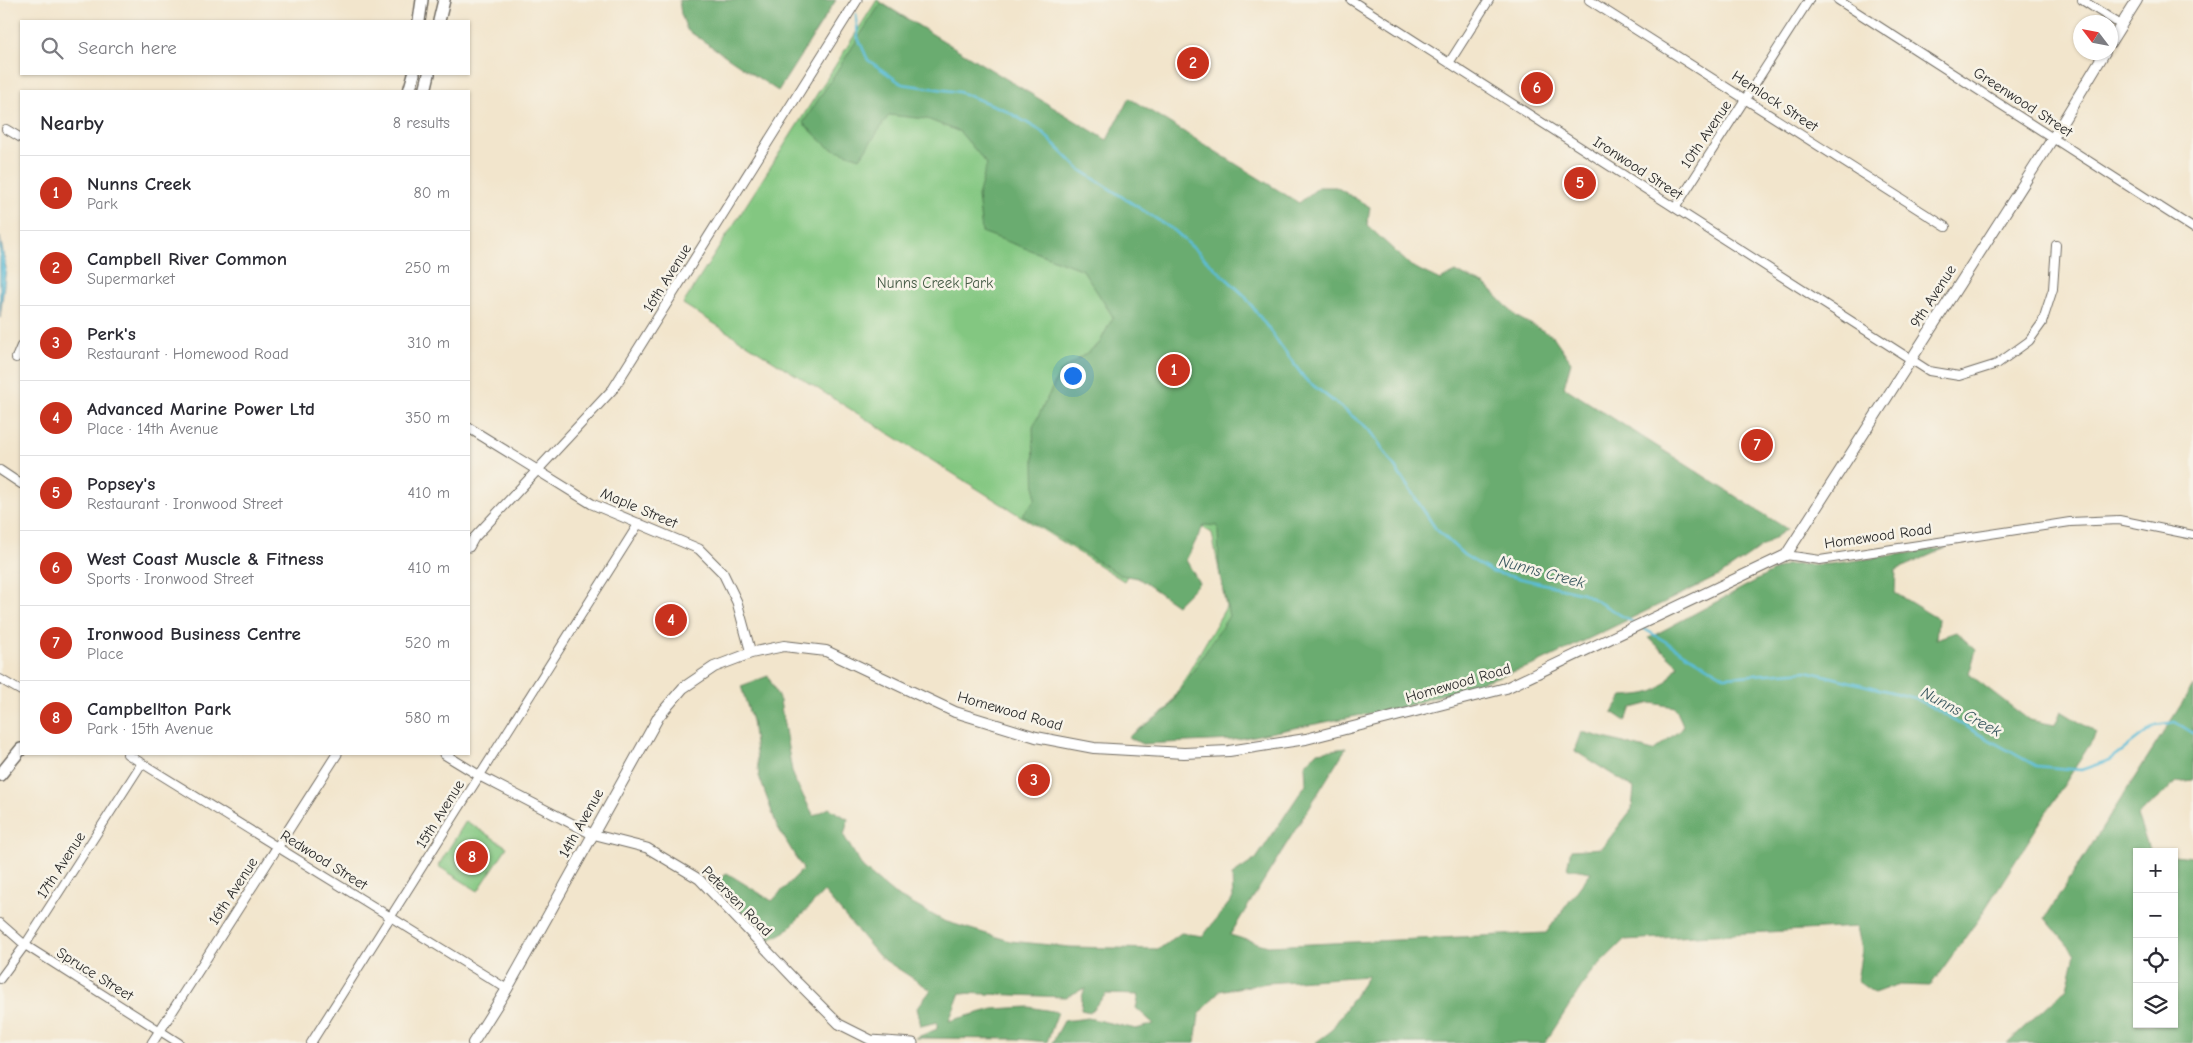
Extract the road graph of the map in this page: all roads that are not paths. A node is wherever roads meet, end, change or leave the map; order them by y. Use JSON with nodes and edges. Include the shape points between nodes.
{"nodes":[{"id":1,"x":422,"y":0,"type":"edge"},
{"id":2,"x":437,"y":0,"type":"edge"},
{"id":3,"x":444,"y":0,"type":"edge"},
{"id":4,"x":857,"y":0,"type":"edge"},
{"id":5,"x":1351,"y":0,"type":"edge"},
{"id":6,"x":1489,"y":0,"type":"edge"},
{"id":7,"x":1589,"y":0,"type":"edge"},
{"id":8,"x":1809,"y":0,"type":"edge"},
{"id":9,"x":1838,"y":0,"type":"edge"},
{"id":10,"x":2082,"y":0,"type":"edge"},
{"id":11,"x":2137,"y":0,"type":"edge"},
{"id":12,"x":419,"y":20,"type":"edge"},
{"id":13,"x":435,"y":20,"type":"edge"},
{"id":14,"x":439,"y":20,"type":"edge"},
{"id":15,"x":2121,"y":25,"type":"junction"},
{"id":16,"x":2118,"y":30,"type":"edge"},
{"id":17,"x":2100,"y":60,"type":"edge"},
{"id":18,"x":1448,"y":63,"type":"junction"},
{"id":19,"x":414,"y":75,"type":"edge"},
{"id":20,"x":429,"y":76,"type":"edge"},
{"id":21,"x":409,"y":90,"type":"edge"},
{"id":22,"x":425,"y":90,"type":"edge"},
{"id":23,"x":1747,"y":99,"type":"junction"},
{"id":24,"x":6,"y":128,"type":"dead end"},
{"id":25,"x":20,"y":137,"type":"edge"},
{"id":26,"x":2053,"y":138,"type":"junction"},
{"id":27,"x":1675,"y":208,"type":"junction"},
{"id":28,"x":1946,"y":227,"type":"dead end"},
{"id":29,"x":2193,"y":228,"type":"edge"},
{"id":30,"x":2056,"y":245,"type":"dead end"},
{"id":31,"x":20,"y":348,"type":"edge"},
{"id":32,"x":16,"y":358,"type":"dead end"},
{"id":33,"x":1910,"y":359,"type":"junction"},
{"id":34,"x":470,"y":429,"type":"edge"},
{"id":35,"x":0,"y":470,"type":"edge"},
{"id":36,"x":538,"y":470,"type":"junction"},
{"id":37,"x":20,"y":483,"type":"edge"},
{"id":38,"x":639,"y":523,"type":"junction"},
{"id":39,"x":2193,"y":535,"type":"edge"},
{"id":40,"x":470,"y":545,"type":"edge"},
{"id":41,"x":1786,"y":555,"type":"junction"},
{"id":42,"x":751,"y":653,"type":"junction"},
{"id":43,"x":0,"y":679,"type":"edge"},
{"id":44,"x":20,"y":690,"type":"edge"},
{"id":45,"x":20,"y":751,"type":"edge"},
{"id":46,"x":129,"y":755,"type":"edge"},
{"id":47,"x":336,"y":755,"type":"edge"},
{"id":48,"x":446,"y":755,"type":"edge"},
{"id":49,"x":142,"y":763,"type":"junction"},
{"id":50,"x":0,"y":775,"type":"edge"},
{"id":51,"x":480,"y":776,"type":"junction"},
{"id":52,"x":592,"y":834,"type":"junction"},
{"id":53,"x":278,"y":847,"type":"junction"},
{"id":54,"x":391,"y":917,"type":"junction"},
{"id":55,"x":0,"y":923,"type":"edge"},
{"id":56,"x":25,"y":945,"type":"junction"},
{"id":57,"x":0,"y":979,"type":"edge"},
{"id":58,"x":507,"y":989,"type":"junction"},
{"id":59,"x":160,"y":1031,"type":"junction"},
{"id":60,"x":152,"y":1043,"type":"edge"},
{"id":61,"x":179,"y":1043,"type":"edge"},
{"id":62,"x":311,"y":1043,"type":"edge"},
{"id":63,"x":473,"y":1043,"type":"edge"},
{"id":64,"x":914,"y":1043,"type":"edge"}],
"edges":[{"from":1,"to":12,"type":"main road"},
{"from":2,"to":13,"type":"main road"},
{"from":3,"to":14,"type":"main road"},
{"from":4,"to":36,"type":"street","name":"16th Avenue","via":[[613,389]]},
{"from":5,"to":18,"type":"street","name":"Ironwood Street"},
{"from":6,"to":18,"type":"street"},
{"from":7,"to":23,"type":"street","name":"Hemlock Street"},
{"from":8,"to":23,"type":"street","name":"10th Avenue"},
{"from":9,"to":26,"type":"street","name":"Greenwood Street"},
{"from":10,"to":15,"type":"street"},
{"from":11,"to":15,"type":"main road"},
{"from":15,"to":16,"type":"main road"},
{"from":17,"to":26,"type":"main road","name":"9th Avenue"},
{"from":18,"to":27,"type":"street","name":"Ironwood Street"},
{"from":19,"to":21,"type":"main road"},
{"from":20,"to":22,"type":"main road"},
{"from":23,"to":27,"type":"street","name":"10th Avenue"},
{"from":23,"to":28,"type":"street","name":"Hemlock Street"},
{"from":24,"to":25,"type":"street"},
{"from":26,"to":29,"type":"street","name":"Greenwood Street"},
{"from":26,"to":33,"type":"main road","name":"9th Avenue"},
{"from":27,"to":33,"type":"street","name":"Ironwood Street"},
{"from":30,"to":33,"type":"street","name":"Ironwood Street","via":[[2050,301],[2042,323],[2029,342],[1997,364],[1959,376],[1929,371]]},
{"from":31,"to":32,"type":"street"},
{"from":33,"to":41,"type":"main road","name":"9th Avenue"},
{"from":34,"to":36,"type":"street","name":"Maple Street"},
{"from":35,"to":37,"type":"street"},
{"from":36,"to":38,"type":"street","name":"Maple Street","via":[[592,504]]},
{"from":36,"to":40,"type":"street","name":"16th Avenue"},
{"from":38,"to":42,"type":"street","name":"Maple Street","via":[[699,549],[723,574],[738,602]]},
{"from":38,"to":51,"type":"street","name":"15th Avenue"},
{"from":39,"to":41,"type":"street","name":"Homewood Road","via":[[2119,520],[2070,522],[1820,560]]},
{"from":41,"to":42,"type":"main road","name":"Homewood Road","via":[[1506,688],[1306,739],[1229,751],[1184,753],[1094,748],[1036,737],[955,712],[826,651],[784,646]]},
{"from":42,"to":52,"type":"main road","name":"14th Avenue","via":[[711,669],[683,688],[658,716]]},
{"from":43,"to":44,"type":"street"},
{"from":45,"to":50,"type":"main road"},
{"from":46,"to":49,"type":"street","name":"Redwood Street"},
{"from":47,"to":53,"type":"street","name":"16th Avenue"},
{"from":48,"to":51,"type":"street","name":"Petersen Road"},
{"from":49,"to":53,"type":"street","name":"Redwood Street"},
{"from":49,"to":56,"type":"street","name":"17th Avenue"},
{"from":51,"to":52,"type":"street","name":"Petersen Road"},
{"from":51,"to":54,"type":"street","name":"15th Avenue"},
{"from":52,"to":58,"type":"main road","name":"14th Avenue"},
{"from":52,"to":64,"type":"street","name":"Petersen Road","via":[[647,848],[699,879],[840,1024],[871,1040]]},
{"from":53,"to":54,"type":"street","name":"Redwood Street"},
{"from":53,"to":59,"type":"street","name":"16th Avenue"},
{"from":54,"to":58,"type":"street","name":"Redwood Street"},
{"from":54,"to":62,"type":"street","name":"15th Avenue"},
{"from":55,"to":56,"type":"street","name":"Spruce Street"},
{"from":56,"to":57,"type":"street","name":"17th Avenue"},
{"from":56,"to":59,"type":"street","name":"Spruce Street"},
{"from":58,"to":63,"type":"main road","name":"14th Avenue"},
{"from":59,"to":60,"type":"street","name":"16th Avenue"},
{"from":59,"to":61,"type":"street","name":"Spruce Street"}]}
